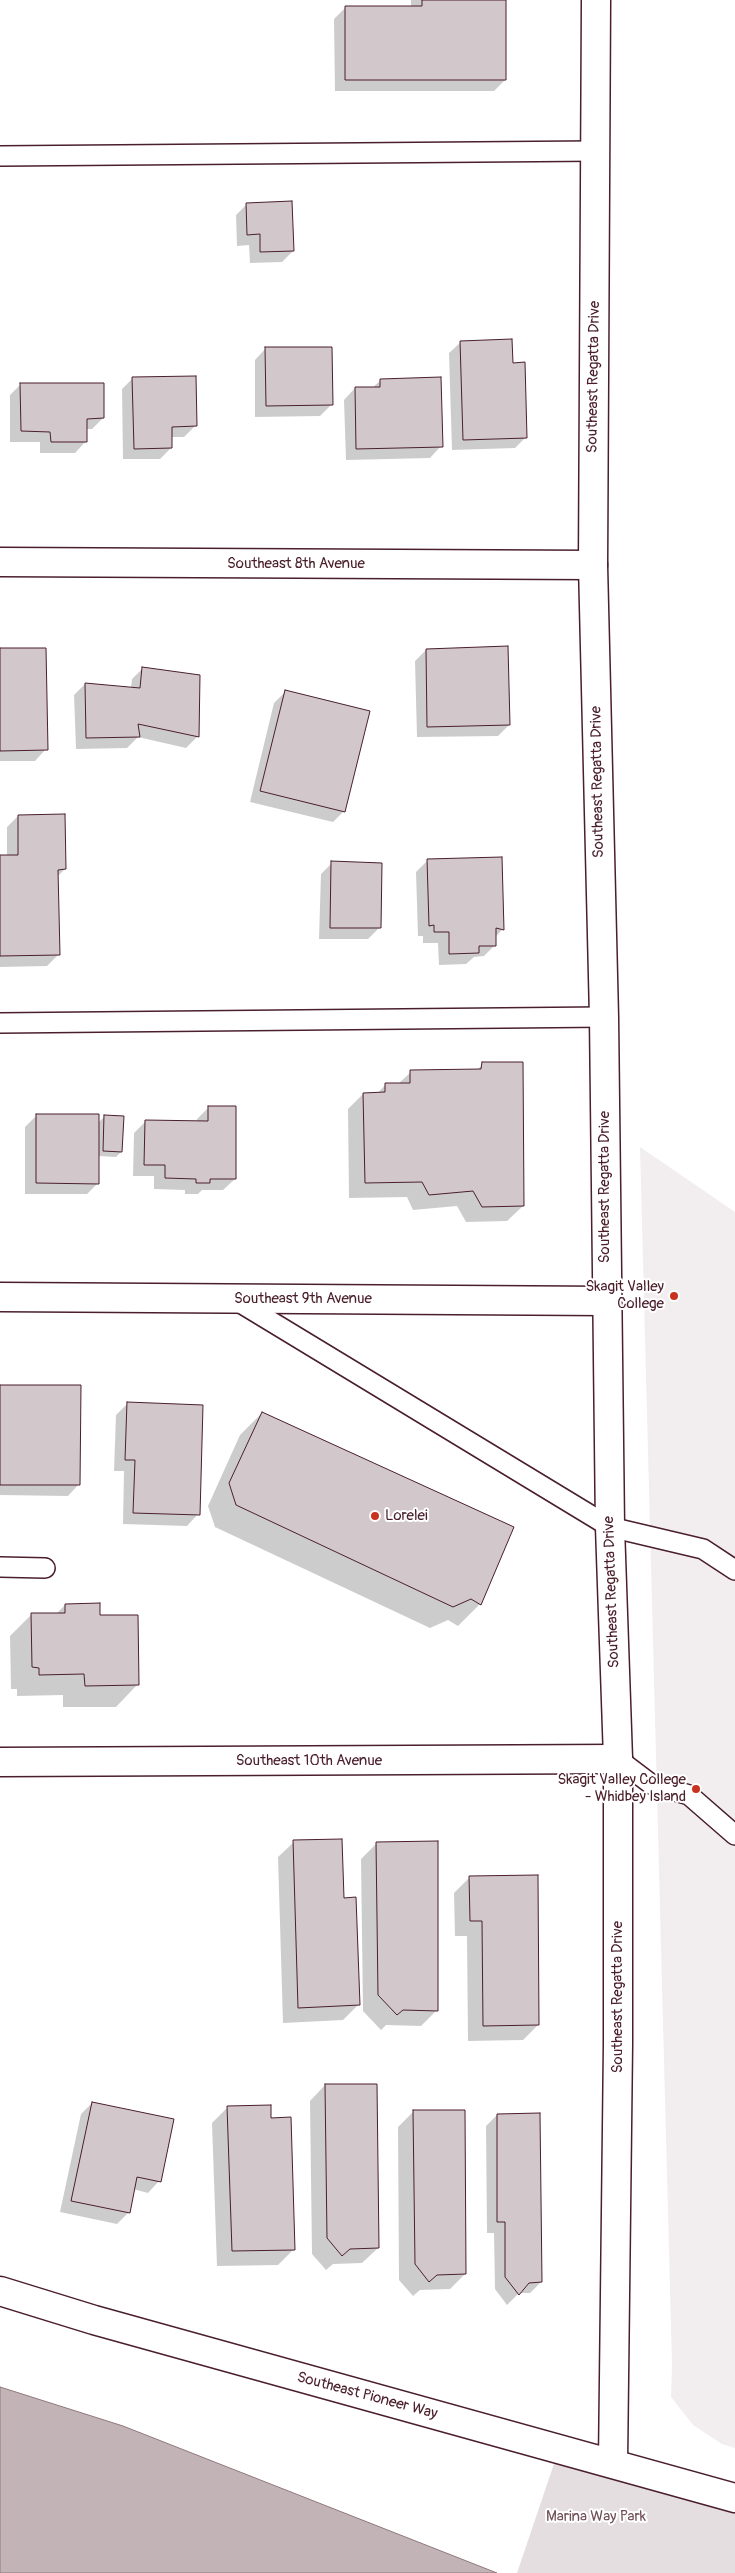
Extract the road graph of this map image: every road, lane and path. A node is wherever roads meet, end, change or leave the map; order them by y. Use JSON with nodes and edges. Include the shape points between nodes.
{"nodes":[{"id":1,"x":596,"y":0,"type":"edge"},
{"id":2,"x":596,"y":151,"type":"junction"},
{"id":3,"x":0,"y":156,"type":"edge"},
{"id":4,"x":0,"y":562,"type":"edge"},
{"id":5,"x":592,"y":565,"type":"junction"},
{"id":6,"x":604,"y":1017,"type":"junction"},
{"id":7,"x":0,"y":1023,"type":"edge"},
{"id":8,"x":0,"y":1297,"type":"edge"},
{"id":9,"x":233,"y":1298,"type":"junction"},
{"id":10,"x":606,"y":1301,"type":"junction"},
{"id":11,"x":610,"y":1527,"type":"junction"},
{"id":12,"x":0,"y":1567,"type":"edge"},
{"id":13,"x":45,"y":1568,"type":"dead end"},
{"id":14,"x":735,"y":1570,"type":"edge"},
{"id":15,"x":618,"y":1759,"type":"junction"},
{"id":16,"x":0,"y":1762,"type":"edge"},
{"id":17,"x":735,"y":1835,"type":"edge"},
{"id":18,"x":0,"y":2291,"type":"edge"},
{"id":19,"x":613,"y":2464,"type":"junction"},
{"id":20,"x":735,"y":2498,"type":"edge"}],
"edges":[{"from":1,"to":2,"type":"main road","name":"Southeast Regatta Drive"},
{"from":2,"to":3,"type":"lane"},
{"from":2,"to":5,"type":"main road","name":"Southeast Regatta Drive"},
{"from":4,"to":5,"type":"main road","name":"Southeast 8th Avenue"},
{"from":5,"to":6,"type":"main road","name":"Southeast Regatta Drive"},
{"from":6,"to":7,"type":"lane"},
{"from":6,"to":10,"type":"main road","name":"Southeast Regatta Drive"},
{"from":8,"to":9,"type":"main road","name":"Southeast 9th Avenue"},
{"from":9,"to":10,"type":"main road","name":"Southeast 9th Avenue"},
{"from":9,"to":11,"type":"lane"},
{"from":10,"to":11,"type":"main road","name":"Southeast Regatta Drive"},
{"from":11,"to":14,"type":"lane","via":[[703,1549]]},
{"from":11,"to":15,"type":"main road","name":"Southeast Regatta Drive"},
{"from":12,"to":13,"type":"lane"},
{"from":15,"to":16,"type":"main road","name":"Southeast 10th Avenue"},
{"from":15,"to":17,"type":"lane","via":[[651,1784],[689,1795]]},
{"from":15,"to":19,"type":"main road","name":"Southeast Regatta Drive"},
{"from":18,"to":19,"type":"main road","name":"Southeast Pioneer Way"},
{"from":19,"to":20,"type":"main road","name":"Southeast Pioneer Way"}]}
